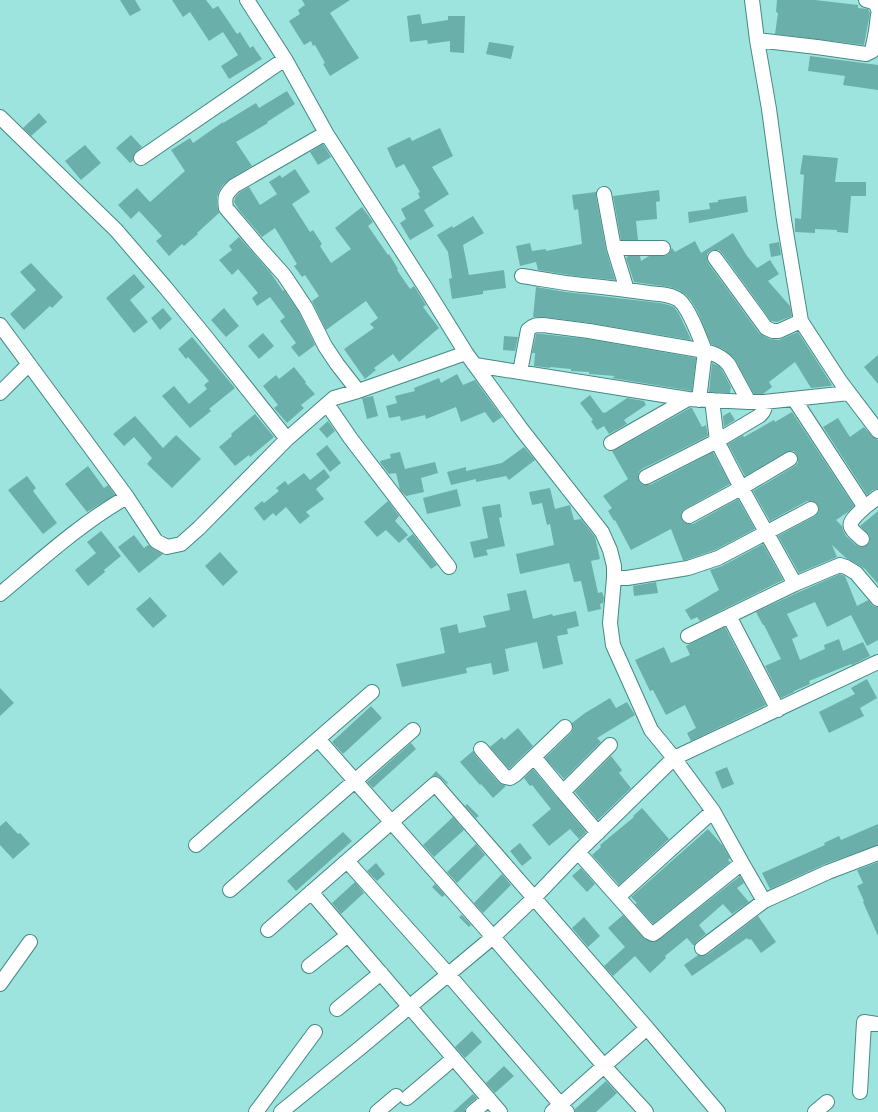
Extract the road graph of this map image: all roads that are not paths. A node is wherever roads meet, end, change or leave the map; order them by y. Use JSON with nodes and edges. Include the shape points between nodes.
{"nodes":[{"id":1,"x":247,"y":0,"type":"edge"},
{"id":2,"x":752,"y":0,"type":"edge"},
{"id":3,"x":866,"y":0,"type":"edge"},
{"id":4,"x":878,"y":10,"type":"edge"},
{"id":5,"x":878,"y":15,"type":"edge"},
{"id":6,"x":877,"y":31,"type":"edge"},
{"id":7,"x":757,"y":40,"type":"junction"},
{"id":8,"x":285,"y":60,"type":"junction"},
{"id":9,"x":0,"y":118,"type":"edge"},
{"id":10,"x":326,"y":133,"type":"junction"},
{"id":11,"x":141,"y":158,"type":"dead end"},
{"id":12,"x":604,"y":194,"type":"dead end"},
{"id":13,"x":614,"y":248,"type":"junction"},
{"id":14,"x":662,"y":248,"type":"dead end"},
{"id":15,"x":715,"y":258,"type":"dead end"},
{"id":16,"x":522,"y":276,"type":"dead end"},
{"id":17,"x":627,"y":290,"type":"junction"},
{"id":18,"x":801,"y":321,"type":"junction"},
{"id":19,"x":0,"y":325,"type":"edge"},
{"id":20,"x":705,"y":351,"type":"junction"},
{"id":21,"x":466,"y":353,"type":"junction"},
{"id":22,"x":29,"y":364,"type":"junction"},
{"id":23,"x":475,"y":365,"type":"junction"},
{"id":24,"x":520,"y":372,"type":"junction"},
{"id":25,"x":358,"y":390,"type":"junction"},
{"id":26,"x":849,"y":392,"type":"junction"},
{"id":27,"x":0,"y":393,"type":"edge"},
{"id":28,"x":794,"y":399,"type":"junction"},
{"id":29,"x":700,"y":400,"type":"junction"},
{"id":30,"x":749,"y":402,"type":"junction"},
{"id":31,"x":764,"y":402,"type":"junction"},
{"id":32,"x":327,"y":404,"type":"junction"},
{"id":33,"x":878,"y":431,"type":"edge"},
{"id":34,"x":287,"y":440,"type":"junction"},
{"id":35,"x":717,"y":441,"type":"junction"},
{"id":36,"x":611,"y":443,"type":"dead end"},
{"id":37,"x":790,"y":459,"type":"dead end"},
{"id":38,"x":646,"y":477,"type":"dead end"},
{"id":39,"x":741,"y":488,"type":"junction"},
{"id":40,"x":127,"y":497,"type":"junction"},
{"id":41,"x":878,"y":497,"type":"edge"},
{"id":42,"x":865,"y":506,"type":"junction"},
{"id":43,"x":811,"y":509,"type":"dead end"},
{"id":44,"x":689,"y":516,"type":"dead end"},
{"id":45,"x":766,"y":533,"type":"junction"},
{"id":46,"x":862,"y":539,"type":"dead end"},
{"id":47,"x":449,"y":567,"type":"dead end"},
{"id":48,"x":614,"y":578,"type":"junction"},
{"id":49,"x":795,"y":584,"type":"junction"},
{"id":50,"x":0,"y":594,"type":"edge"},
{"id":51,"x":878,"y":599,"type":"edge"},
{"id":52,"x":729,"y":616,"type":"junction"},
{"id":53,"x":688,"y":636,"type":"dead end"},
{"id":54,"x":878,"y":662,"type":"edge"},
{"id":55,"x":372,"y":692,"type":"dead end"},
{"id":56,"x":778,"y":710,"type":"junction"},
{"id":57,"x":565,"y":727,"type":"dead end"},
{"id":58,"x":413,"y":730,"type":"dead end"},
{"id":59,"x":318,"y":739,"type":"junction"},
{"id":60,"x":610,"y":745,"type":"dead end"},
{"id":61,"x":481,"y":749,"type":"dead end"},
{"id":62,"x":534,"y":757,"type":"junction"},
{"id":63,"x":674,"y":758,"type":"junction"},
{"id":64,"x":355,"y":781,"type":"junction"},
{"id":65,"x":563,"y":792,"type":"junction"},
{"id":66,"x":713,"y":811,"type":"junction"},
{"id":67,"x":391,"y":822,"type":"junction"},
{"id":68,"x":598,"y":833,"type":"junction"},
{"id":69,"x":196,"y":844,"type":"dead end"},
{"id":70,"x":578,"y":852,"type":"junction"},
{"id":71,"x":877,"y":857,"type":"edge"},
{"id":72,"x":346,"y":861,"type":"junction"},
{"id":73,"x":742,"y":864,"type":"junction"},
{"id":74,"x":230,"y":890,"type":"dead end"},
{"id":75,"x":311,"y":892,"type":"junction"},
{"id":76,"x":618,"y":897,"type":"junction"},
{"id":77,"x":534,"y":898,"type":"junction"},
{"id":78,"x":764,"y":901,"type":"junction"},
{"id":79,"x":268,"y":930,"type":"dead end"},
{"id":80,"x":348,"y":935,"type":"junction"},
{"id":81,"x":493,"y":937,"type":"junction"},
{"id":82,"x":30,"y":942,"type":"dead end"},
{"id":83,"x":702,"y":948,"type":"dead end"},
{"id":84,"x":309,"y":966,"type":"dead end"},
{"id":85,"x":381,"y":973,"type":"junction"},
{"id":86,"x":448,"y":974,"type":"junction"},
{"id":87,"x":1,"y":978,"type":"edge"},
{"id":88,"x":410,"y":1006,"type":"junction"},
{"id":89,"x":337,"y":1009,"type":"dead end"},
{"id":90,"x":878,"y":1024,"type":"edge"},
{"id":91,"x":647,"y":1028,"type":"junction"},
{"id":92,"x":315,"y":1032,"type":"dead end"},
{"id":93,"x":454,"y":1058,"type":"junction"},
{"id":94,"x":604,"y":1066,"type":"junction"},
{"id":95,"x":860,"y":1092,"type":"dead end"},
{"id":96,"x":489,"y":1099,"type":"junction"},
{"id":97,"x":826,"y":1102,"type":"dead end"},
{"id":98,"x":560,"y":1110,"type":"edge"},
{"id":99,"x":256,"y":1112,"type":"edge"},
{"id":100,"x":281,"y":1112,"type":"edge"},
{"id":101,"x":377,"y":1112,"type":"edge"},
{"id":102,"x":473,"y":1112,"type":"edge"},
{"id":103,"x":500,"y":1112,"type":"edge"},
{"id":104,"x":646,"y":1112,"type":"edge"},
{"id":105,"x":718,"y":1112,"type":"edge"},
{"id":106,"x":815,"y":1112,"type":"edge"}],
"edges":[{"from":1,"to":8,"type":"street"},
{"from":2,"to":7,"type":"street"},
{"from":3,"to":4,"type":"street","via":[[873,2]]},
{"from":5,"to":6,"type":"street"},
{"from":6,"to":7,"type":"street","via":[[872,51],[866,54]]},
{"from":7,"to":18,"type":"street"},
{"from":8,"to":10,"type":"street"},
{"from":8,"to":11,"type":"street"},
{"from":9,"to":34,"type":"street","via":[[116,230],[188,315]]},
{"from":10,"to":21,"type":"street"},
{"from":10,"to":25,"type":"street","via":[[234,186],[226,194],[225,201],[226,208],[284,275],[306,308],[329,352]]},
{"from":12,"to":13,"type":"street"},
{"from":13,"to":14,"type":"street"},
{"from":13,"to":17,"type":"street"},
{"from":15,"to":18,"type":"street","via":[[766,328],[779,331]]},
{"from":16,"to":17,"type":"street"},
{"from":17,"to":20,"type":"street","via":[[678,299],[692,321]]},
{"from":18,"to":26,"type":"street"},
{"from":19,"to":22,"type":"street"},
{"from":20,"to":24,"type":"street","via":[[536,324],[528,330]]},
{"from":20,"to":29,"type":"street"},
{"from":20,"to":30,"type":"street","via":[[717,355],[730,365]]},
{"from":21,"to":23,"type":"street"},
{"from":21,"to":25,"type":"street"},
{"from":22,"to":27,"type":"street"},
{"from":22,"to":40,"type":"street"},
{"from":23,"to":24,"type":"street"},
{"from":23,"to":48,"type":"street","via":[[602,532],[610,550]]},
{"from":24,"to":29,"type":"street"},
{"from":25,"to":32,"type":"street","via":[[334,398]]},
{"from":26,"to":28,"type":"street"},
{"from":26,"to":33,"type":"street"},
{"from":28,"to":31,"type":"street"},
{"from":28,"to":42,"type":"street"},
{"from":29,"to":30,"type":"street"},
{"from":29,"to":35,"type":"street"},
{"from":29,"to":36,"type":"street"},
{"from":30,"to":31,"type":"street"},
{"from":31,"to":35,"type":"street","via":[[765,408],[759,416]]},
{"from":32,"to":34,"type":"street"},
{"from":32,"to":47,"type":"street"},
{"from":34,"to":40,"type":"street","via":[[181,544],[167,547],[156,541]]},
{"from":35,"to":38,"type":"street"},
{"from":35,"to":39,"type":"street"},
{"from":37,"to":39,"type":"street"},
{"from":39,"to":44,"type":"street"},
{"from":39,"to":45,"type":"street"},
{"from":40,"to":50,"type":"street","via":[[82,526]]},
{"from":41,"to":42,"type":"street"},
{"from":42,"to":46,"type":"street","via":[[850,524]]},
{"from":43,"to":45,"type":"street"},
{"from":45,"to":48,"type":"street","via":[[718,558],[688,568]]},
{"from":45,"to":49,"type":"street"},
{"from":48,"to":63,"type":"street","via":[[610,623],[613,645],[651,730]]},
{"from":49,"to":51,"type":"street","via":[[840,565],[856,573]]},
{"from":49,"to":52,"type":"street"},
{"from":52,"to":53,"type":"street"},
{"from":52,"to":56,"type":"street"},
{"from":54,"to":56,"type":"street"},
{"from":55,"to":59,"type":"street"},
{"from":56,"to":63,"type":"street"},
{"from":57,"to":62,"type":"street"},
{"from":58,"to":64,"type":"street"},
{"from":59,"to":64,"type":"street"},
{"from":59,"to":69,"type":"street"},
{"from":60,"to":65,"type":"street"},
{"from":61,"to":62,"type":"street","via":[[508,778],[515,775]]},
{"from":62,"to":65,"type":"street"},
{"from":63,"to":66,"type":"street"},
{"from":63,"to":68,"type":"street"},
{"from":64,"to":67,"type":"street"},
{"from":64,"to":74,"type":"street"},
{"from":65,"to":68,"type":"street"},
{"from":66,"to":73,"type":"street"},
{"from":66,"to":76,"type":"street"},
{"from":67,"to":72,"type":"street"},
{"from":67,"to":77,"type":"street","via":[[435,784]]},
{"from":67,"to":81,"type":"street"},
{"from":68,"to":70,"type":"street"},
{"from":70,"to":76,"type":"street"},
{"from":70,"to":77,"type":"street"},
{"from":71,"to":78,"type":"street","via":[[828,872]]},
{"from":72,"to":75,"type":"street"},
{"from":72,"to":86,"type":"street"},
{"from":73,"to":76,"type":"street","via":[[653,934]]},
{"from":73,"to":78,"type":"street"},
{"from":75,"to":79,"type":"street"},
{"from":75,"to":80,"type":"street"},
{"from":77,"to":81,"type":"street"},
{"from":77,"to":91,"type":"street"},
{"from":78,"to":83,"type":"street"},
{"from":80,"to":84,"type":"street"},
{"from":80,"to":85,"type":"street"},
{"from":81,"to":86,"type":"street"},
{"from":81,"to":94,"type":"street"},
{"from":82,"to":87,"type":"street"},
{"from":85,"to":88,"type":"street"},
{"from":85,"to":89,"type":"street"},
{"from":86,"to":88,"type":"street"},
{"from":86,"to":98,"type":"street"},
{"from":88,"to":93,"type":"street"},
{"from":88,"to":100,"type":"street"},
{"from":90,"to":95,"type":"street","via":[[864,1022]]},
{"from":91,"to":94,"type":"street"},
{"from":91,"to":105,"type":"street"},
{"from":92,"to":99,"type":"street"},
{"from":93,"to":96,"type":"street"},
{"from":93,"to":101,"type":"street","via":[[402,1097]]},
{"from":94,"to":98,"type":"street"},
{"from":94,"to":104,"type":"street"},
{"from":96,"to":102,"type":"street"},
{"from":96,"to":103,"type":"street"},
{"from":97,"to":106,"type":"street"}]}
